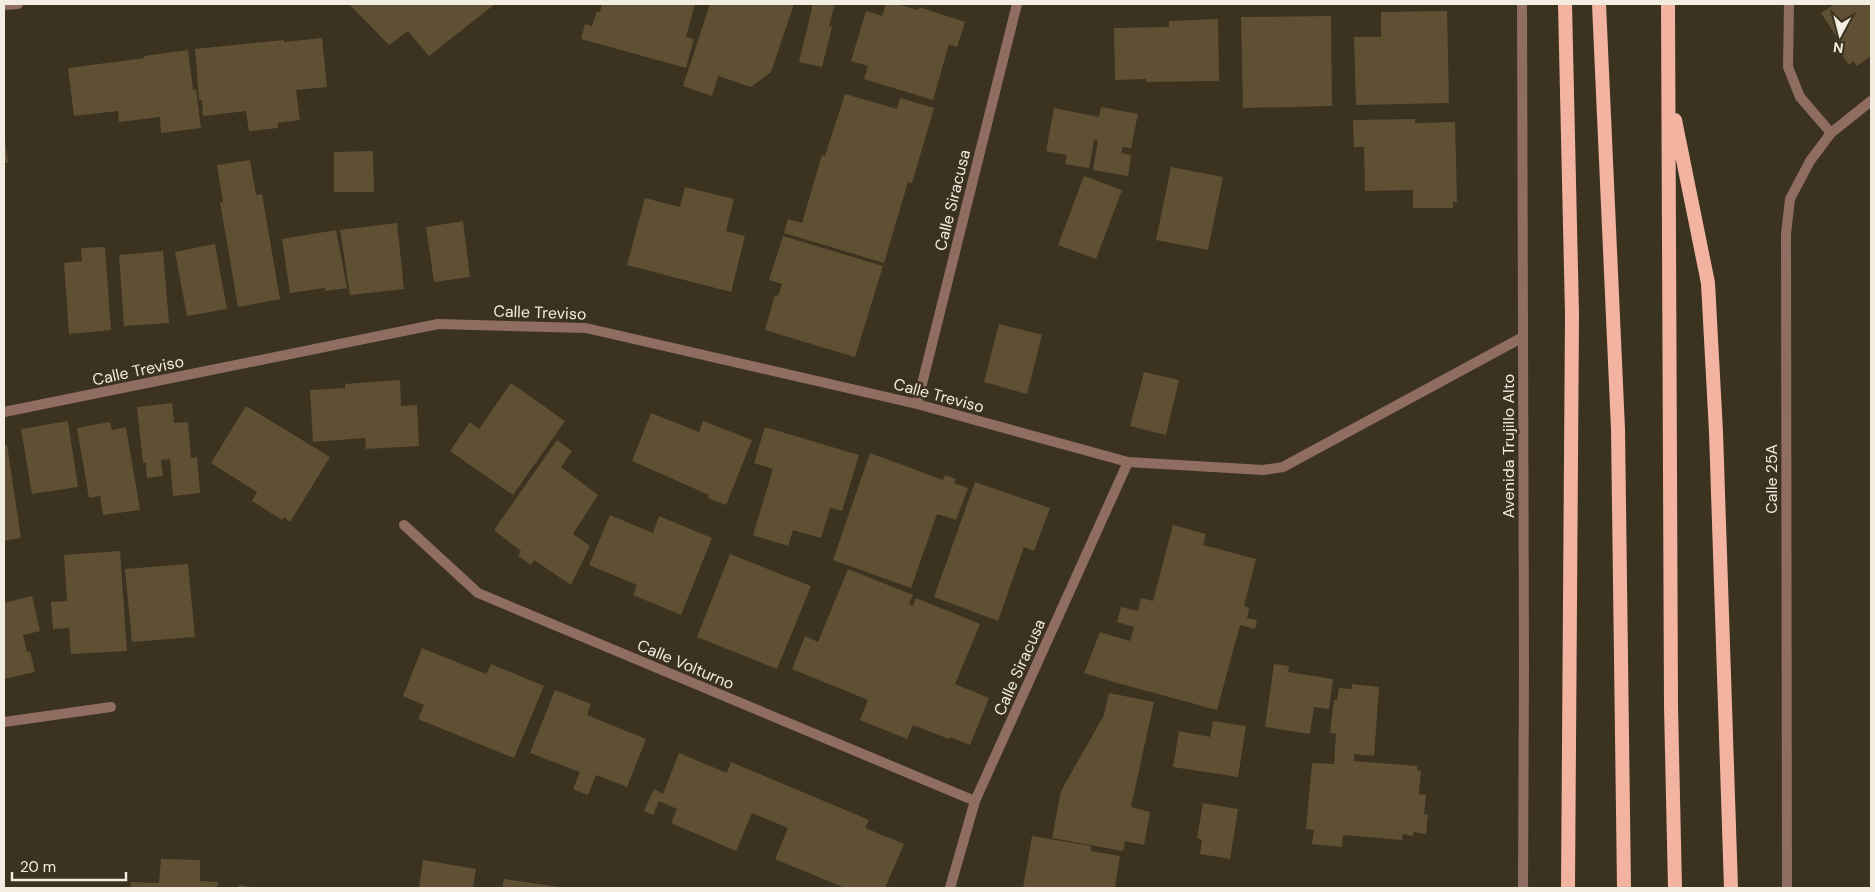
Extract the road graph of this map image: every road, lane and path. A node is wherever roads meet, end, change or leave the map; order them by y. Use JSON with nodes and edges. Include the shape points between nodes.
{"nodes":[{"id":1,"x":18,"y":4,"type":"edge"},
{"id":2,"x":1017,"y":4,"type":"edge"},
{"id":3,"x":1522,"y":4,"type":"edge"},
{"id":4,"x":1565,"y":4,"type":"edge"},
{"id":5,"x":1599,"y":4,"type":"edge"},
{"id":6,"x":1668,"y":4,"type":"edge"},
{"id":7,"x":1789,"y":4,"type":"edge"},
{"id":8,"x":4,"y":5,"type":"edge"},
{"id":9,"x":1668,"y":90,"type":"junction"},
{"id":10,"x":1871,"y":101,"type":"edge"},
{"id":11,"x":1831,"y":133,"type":"junction"},
{"id":12,"x":1523,"y":337,"type":"junction"},
{"id":13,"x":917,"y":404,"type":"junction"},
{"id":14,"x":4,"y":412,"type":"edge"},
{"id":15,"x":1128,"y":462,"type":"junction"},
{"id":16,"x":404,"y":525,"type":"dead end"},
{"id":17,"x":112,"y":707,"type":"dead end"},
{"id":18,"x":4,"y":722,"type":"edge"},
{"id":19,"x":975,"y":801,"type":"junction"},
{"id":20,"x":950,"y":888,"type":"edge"},
{"id":21,"x":1523,"y":888,"type":"edge"},
{"id":22,"x":1568,"y":888,"type":"edge"},
{"id":23,"x":1624,"y":888,"type":"edge"},
{"id":24,"x":1675,"y":888,"type":"edge"},
{"id":25,"x":1731,"y":888,"type":"edge"},
{"id":26,"x":1787,"y":888,"type":"edge"}],
"edges":[{"from":1,"to":8,"type":"street"},
{"from":2,"to":13,"type":"street","name":"Calle Siracusa"},
{"from":3,"to":12,"type":"street","name":"Avenida Trujillo Alto"},
{"from":4,"to":22,"type":"highway","via":[[1572,314]]},
{"from":5,"to":23,"type":"highway","via":[[1618,429]]},
{"from":6,"to":9,"type":"highway"},
{"from":7,"to":11,"type":"street","via":[[1788,67],[1800,98]]},
{"from":9,"to":24,"type":"highway"},
{"from":9,"to":25,"type":"highway","via":[[1708,283]]},
{"from":10,"to":11,"type":"street","name":"Calle 25A"},
{"from":11,"to":26,"type":"street","name":"Calle 25A","via":[[1810,161],[1790,199],[1786,234]]},
{"from":12,"to":15,"type":"street","name":"Calle Treviso","via":[[1282,467],[1263,470]]},
{"from":12,"to":21,"type":"street","name":"Avenida Trujillo Alto"},
{"from":13,"to":14,"type":"street","name":"Calle Treviso","via":[[586,328],[438,324]]},
{"from":13,"to":15,"type":"street","name":"Calle Treviso"},
{"from":15,"to":19,"type":"street","name":"Calle Siracusa"},
{"from":16,"to":19,"type":"street","name":"Calle Volturno","via":[[478,594]]},
{"from":17,"to":18,"type":"street"},
{"from":19,"to":20,"type":"street","name":"Calle Siracusa"}]}
